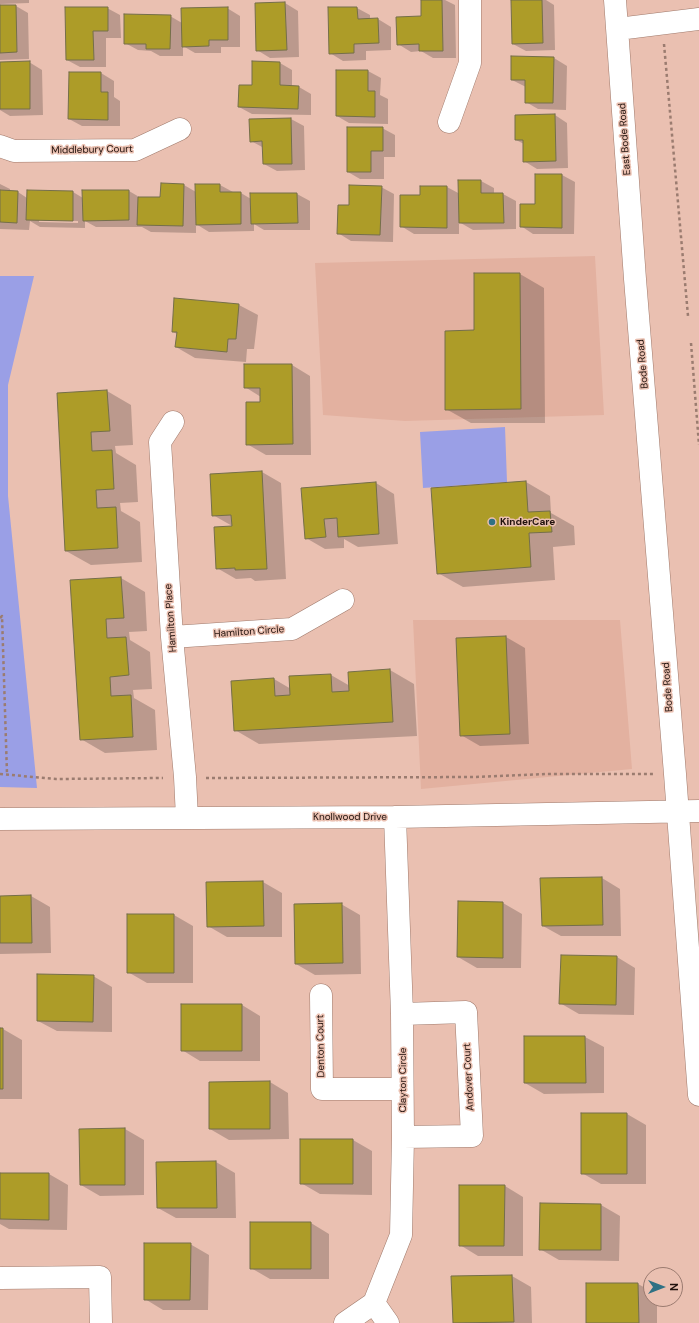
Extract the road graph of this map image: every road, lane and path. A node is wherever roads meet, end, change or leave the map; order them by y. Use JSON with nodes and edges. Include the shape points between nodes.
{"nodes":[{"id":1,"x":470,"y":0,"type":"edge"},
{"id":2,"x":615,"y":0,"type":"edge"},
{"id":3,"x":699,"y":19,"type":"edge"},
{"id":4,"x":618,"y":29,"type":"junction"},
{"id":5,"x":665,"y":50,"type":"dead end"},
{"id":6,"x":449,"y":122,"type":"dead end"},
{"id":7,"x":180,"y":129,"type":"dead end"},
{"id":8,"x":0,"y":146,"type":"edge"},
{"id":9,"x":635,"y":279,"type":"joint"},
{"id":10,"x":688,"y":316,"type":"dead end"},
{"id":11,"x":691,"y":343,"type":"dead end"},
{"id":12,"x":173,"y":422,"type":"dead end"},
{"id":13,"x":699,"y":445,"type":"edge"},
{"id":14,"x":343,"y":600,"type":"dead end"},
{"id":15,"x":0,"y":618,"type":"edge"},
{"id":16,"x":172,"y":637,"type":"junction"},
{"id":17,"x":0,"y":774,"type":"edge"},
{"id":18,"x":7,"y":774,"type":"junction"},
{"id":19,"x":642,"y":774,"type":"dead end"},
{"id":20,"x":185,"y":777,"type":"junction"},
{"id":21,"x":689,"y":811,"type":"edge"},
{"id":22,"x":395,"y":817,"type":"junction"},
{"id":23,"x":187,"y":818,"type":"junction"},
{"id":24,"x":0,"y":819,"type":"edge"},
{"id":25,"x":320,"y":995,"type":"dead end"},
{"id":26,"x":402,"y":1014,"type":"junction"},
{"id":27,"x":402,"y":1089,"type":"junction"},
{"id":28,"x":699,"y":1095,"type":"edge"},
{"id":29,"x":403,"y":1137,"type":"junction"},
{"id":30,"x":0,"y":1278,"type":"edge"},
{"id":31,"x":374,"y":1303,"type":"junction"},
{"id":32,"x":101,"y":1323,"type":"edge"},
{"id":33,"x":345,"y":1323,"type":"edge"},
{"id":34,"x":388,"y":1323,"type":"edge"}],
"edges":[{"from":1,"to":6,"type":"street","via":[[470,63]]},
{"from":2,"to":4,"type":"street","name":"East Bode Road"},
{"from":3,"to":4,"type":"street"},
{"from":4,"to":9,"type":"street","name":"East Bode Road"},
{"from":5,"to":10,"type":"path"},
{"from":7,"to":8,"type":"street","name":"Middlebury Court","via":[[135,150],[14,151]]},
{"from":9,"to":21,"type":"street","name":"Bode Road"},
{"from":11,"to":13,"type":"path"},
{"from":12,"to":16,"type":"street","name":"Hamilton Place","via":[[160,442]]},
{"from":14,"to":16,"type":"street","name":"Hamilton Circle","via":[[292,629]]},
{"from":15,"to":18,"type":"path","via":[[2,616]]},
{"from":16,"to":20,"type":"street","name":"Hamilton Place"},
{"from":17,"to":18,"type":"path"},
{"from":18,"to":20,"type":"path","via":[[56,779]]},
{"from":19,"to":20,"type":"path"},
{"from":20,"to":23,"type":"street","name":"Hamilton Place"},
{"from":21,"to":22,"type":"street","name":"Knollwood Drive"},
{"from":21,"to":28,"type":"street","name":"Bode Road"},
{"from":22,"to":23,"type":"street","name":"Knollwood Drive"},
{"from":22,"to":26,"type":"street","name":"Clayton Circle"},
{"from":23,"to":24,"type":"street","name":"Knollwood Drive"},
{"from":25,"to":27,"type":"street","name":"Denton Court","via":[[322,1089]]},
{"from":26,"to":27,"type":"street","name":"Clayton Circle"},
{"from":26,"to":29,"type":"street","name":"Andover Court","via":[[466,1012],[472,1136]]},
{"from":27,"to":29,"type":"street","name":"Clayton Circle"},
{"from":29,"to":31,"type":"street","name":"Clayton Circle","via":[[400,1235]]},
{"from":30,"to":32,"type":"street","via":[[100,1277]]},
{"from":31,"to":33,"type":"street"},
{"from":31,"to":34,"type":"street"}]}
